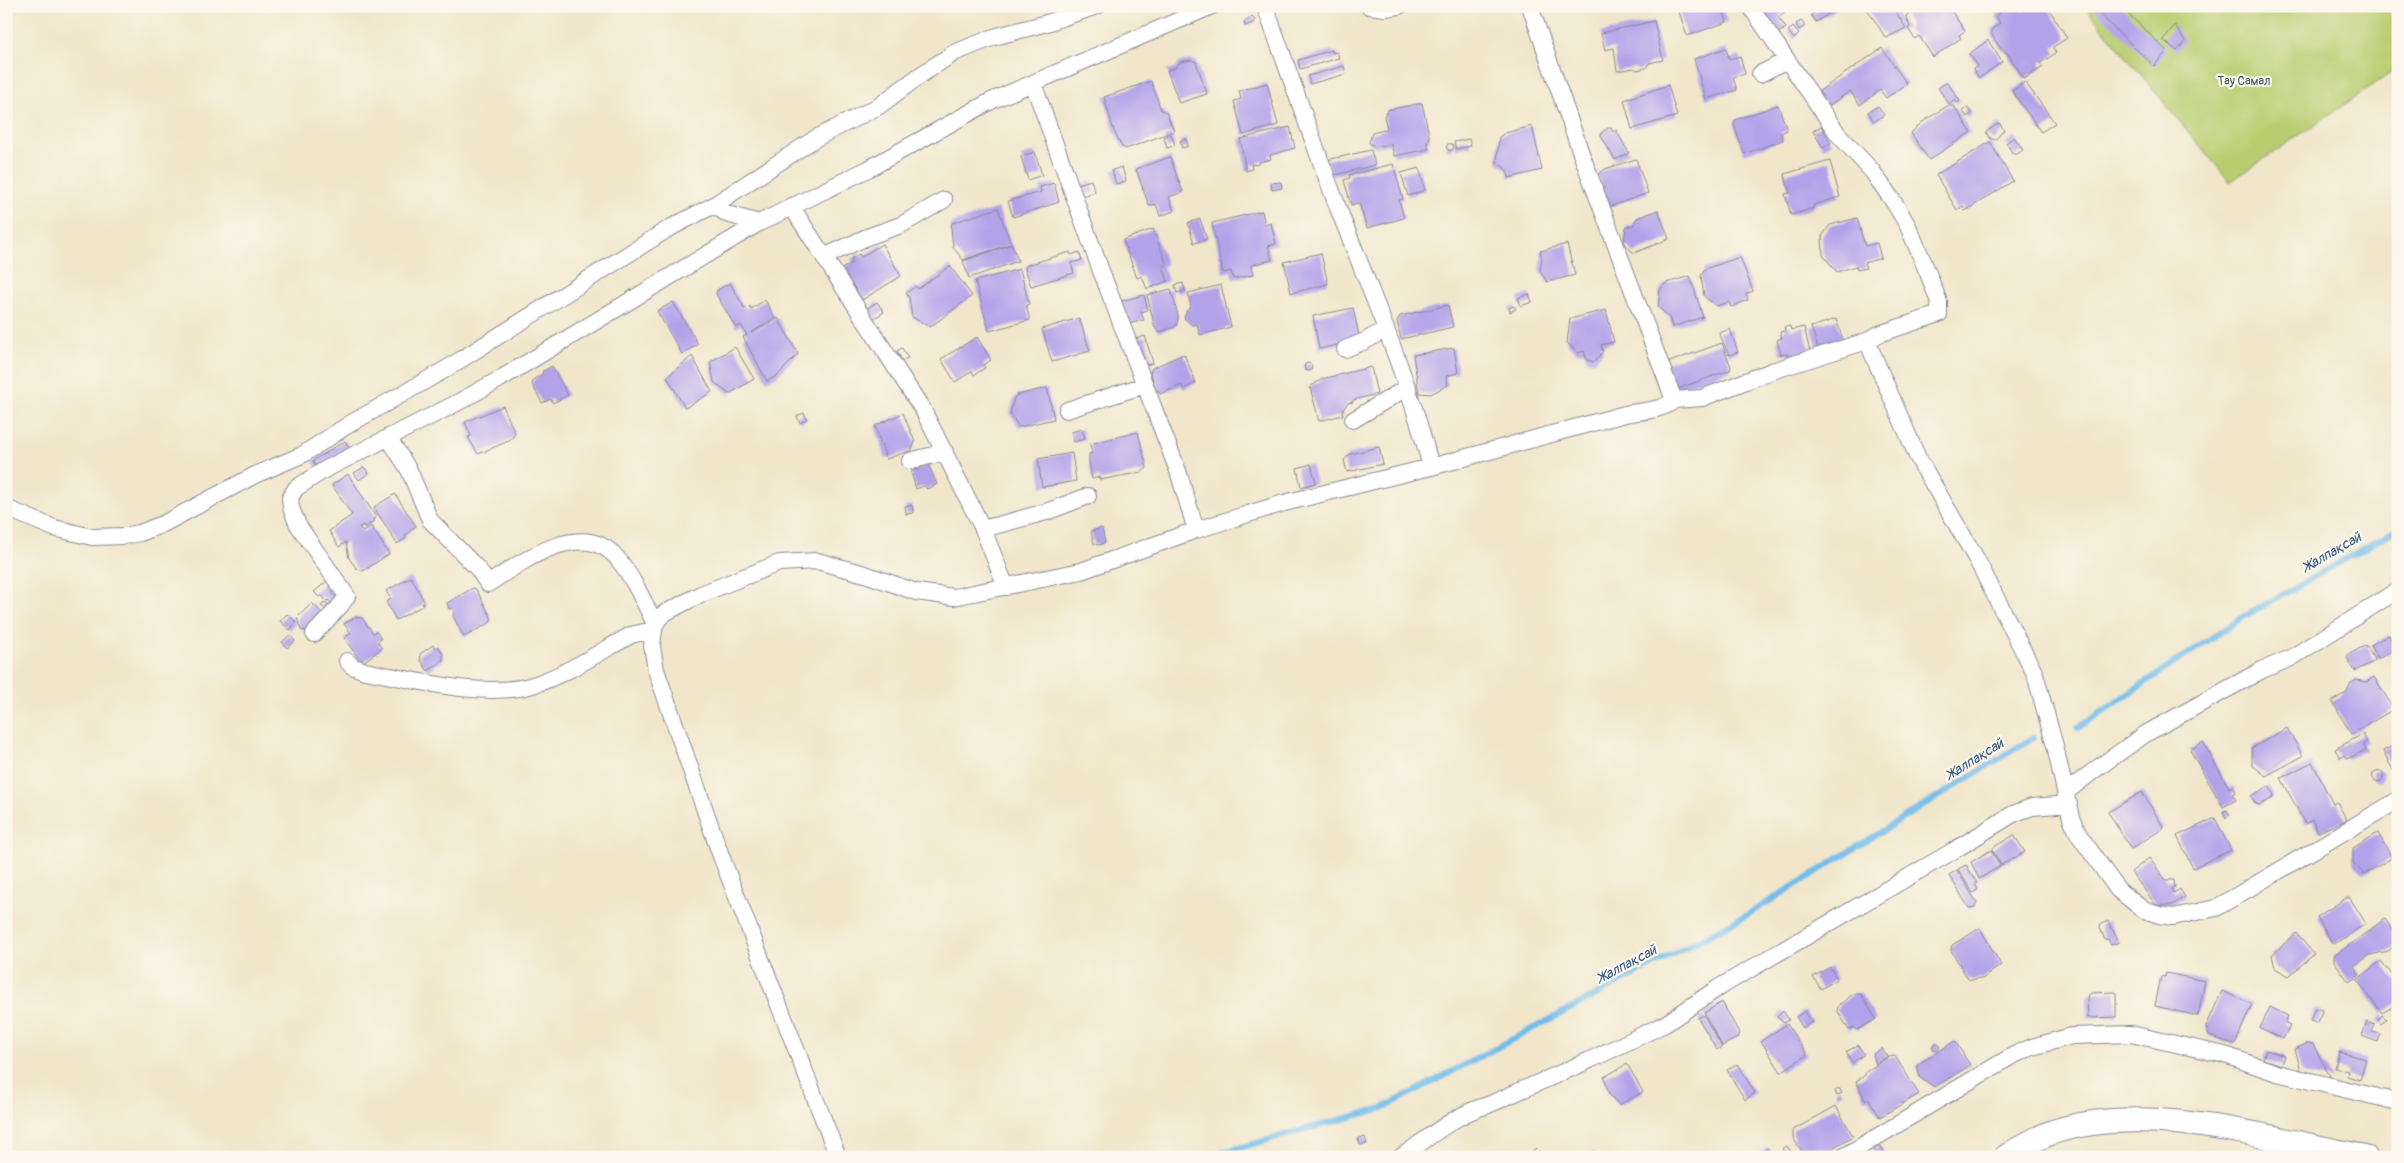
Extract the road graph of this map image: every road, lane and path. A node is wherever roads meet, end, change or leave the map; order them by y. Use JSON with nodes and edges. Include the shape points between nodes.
{"nodes":[{"id":1,"x":1097,"y":6,"type":"edge"},
{"id":2,"x":1212,"y":6,"type":"edge"},
{"id":3,"x":1265,"y":6,"type":"edge"},
{"id":4,"x":1369,"y":6,"type":"edge"},
{"id":5,"x":1399,"y":6,"type":"edge"},
{"id":6,"x":1530,"y":6,"type":"edge"},
{"id":7,"x":1750,"y":6,"type":"edge"},
{"id":8,"x":1787,"y":60,"type":"junction"},
{"id":9,"x":1760,"y":74,"type":"dead end"},
{"id":10,"x":1033,"y":83,"type":"junction"},
{"id":11,"x":944,"y":200,"type":"dead end"},
{"id":12,"x":714,"y":206,"type":"junction"},
{"id":13,"x":791,"y":206,"type":"junction"},
{"id":14,"x":758,"y":223,"type":"junction"},
{"id":15,"x":824,"y":257,"type":"junction"},
{"id":16,"x":1386,"y":329,"type":"junction"},
{"id":17,"x":1867,"y":341,"type":"junction"},
{"id":18,"x":1345,"y":348,"type":"dead end"},
{"id":19,"x":1145,"y":385,"type":"junction"},
{"id":20,"x":1408,"y":387,"type":"junction"},
{"id":21,"x":1674,"y":400,"type":"junction"},
{"id":22,"x":1067,"y":410,"type":"dead end"},
{"id":23,"x":1353,"y":420,"type":"dead end"},
{"id":24,"x":388,"y":437,"type":"junction"},
{"id":25,"x":945,"y":452,"type":"junction"},
{"id":26,"x":910,"y":461,"type":"dead end"},
{"id":27,"x":1431,"y":467,"type":"junction"},
{"id":28,"x":1088,"y":496,"type":"dead end"},
{"id":29,"x":6,"y":508,"type":"edge"},
{"id":30,"x":983,"y":529,"type":"junction"},
{"id":31,"x":1196,"y":530,"type":"junction"},
{"id":32,"x":1006,"y":587,"type":"junction"},
{"id":33,"x":2398,"y":590,"type":"edge"},
{"id":34,"x":654,"y":630,"type":"junction"},
{"id":35,"x":314,"y":634,"type":"dead end"},
{"id":36,"x":347,"y":662,"type":"dead end"},
{"id":37,"x":2067,"y":799,"type":"junction"},
{"id":38,"x":2398,"y":800,"type":"edge"},
{"id":39,"x":2398,"y":1102,"type":"edge"},
{"id":40,"x":838,"y":1157,"type":"edge"},
{"id":41,"x":1401,"y":1157,"type":"edge"},
{"id":42,"x":1843,"y":1157,"type":"edge"},
{"id":43,"x":2006,"y":1157,"type":"edge"},
{"id":44,"x":2364,"y":1157,"type":"edge"}],
"edges":[{"from":1,"to":12,"type":"street","via":[[994,37],[954,53],[879,106],[816,138]]},
{"from":2,"to":10,"type":"street"},
{"from":3,"to":16,"type":"street","via":[[1320,160]]},
{"from":4,"to":5,"type":"street"},
{"from":6,"to":21,"type":"street","via":[[1580,153]]},
{"from":7,"to":8,"type":"street"},
{"from":8,"to":9,"type":"street"},
{"from":8,"to":17,"type":"street","via":[[1838,134],[1872,171],[1895,204],[1908,226],[1939,302],[1939,314]]},
{"from":10,"to":13,"type":"street","via":[[991,101],[868,169]]},
{"from":10,"to":19,"type":"street"},
{"from":11,"to":15,"type":"street","via":[[901,225]]},
{"from":12,"to":14,"type":"street"},
{"from":12,"to":29,"type":"street","via":[[668,229],[302,455],[255,474],[163,524],[140,533],[92,537],[54,528]]},
{"from":13,"to":14,"type":"street"},
{"from":13,"to":15,"type":"street"},
{"from":14,"to":24,"type":"street","via":[[500,379]]},
{"from":15,"to":25,"type":"street","via":[[923,410]]},
{"from":16,"to":18,"type":"street"},
{"from":16,"to":20,"type":"street"},
{"from":17,"to":21,"type":"street","via":[[1772,371],[1702,398]]},
{"from":17,"to":37,"type":"street","via":[[1918,458],[1977,560],[2035,674]]},
{"from":19,"to":22,"type":"street"},
{"from":19,"to":31,"type":"street","via":[[1178,471]]},
{"from":20,"to":23,"type":"street"},
{"from":20,"to":27,"type":"street"},
{"from":21,"to":27,"type":"street","via":[[1669,405],[1624,414]]},
{"from":24,"to":34,"type":"street","via":[[409,470],[430,520],[467,557],[488,584],[564,542],[593,542],[616,557],[635,585]]},
{"from":24,"to":35,"type":"street","via":[[326,469],[296,488],[290,498],[298,525],[347,596]]},
{"from":25,"to":26,"type":"street"},
{"from":25,"to":30,"type":"street"},
{"from":27,"to":31,"type":"street","via":[[1284,502]]},
{"from":28,"to":30,"type":"street","via":[[1046,512]]},
{"from":30,"to":32,"type":"street"},
{"from":31,"to":32,"type":"street","via":[[1082,571]]},
{"from":32,"to":34,"type":"street","via":[[954,597],[934,596],[817,561],[793,562],[778,564],[701,594],[663,614]]},
{"from":33,"to":37,"type":"street","via":[[2290,658],[2262,670],[2147,734],[2096,768]]},
{"from":34,"to":36,"type":"street","via":[[631,635],[562,673],[534,684],[503,690],[401,678],[365,671]]},
{"from":34,"to":40,"type":"street","via":[[652,646],[656,670],[702,801]]},
{"from":37,"to":38,"type":"street","via":[[2079,835],[2118,890],[2144,910],[2172,917],[2216,908]]},
{"from":37,"to":41,"type":"street","via":[[2013,814],[1796,941],[1664,1024],[1590,1060],[1474,1109]]},
{"from":39,"to":42,"type":"street","via":[[2277,1073],[2225,1054],[2131,1034],[2072,1036],[2012,1056]]},
{"from":43,"to":44,"type":"main road","via":[[2052,1132],[2089,1123],[2126,1120],[2198,1125]]}]}
